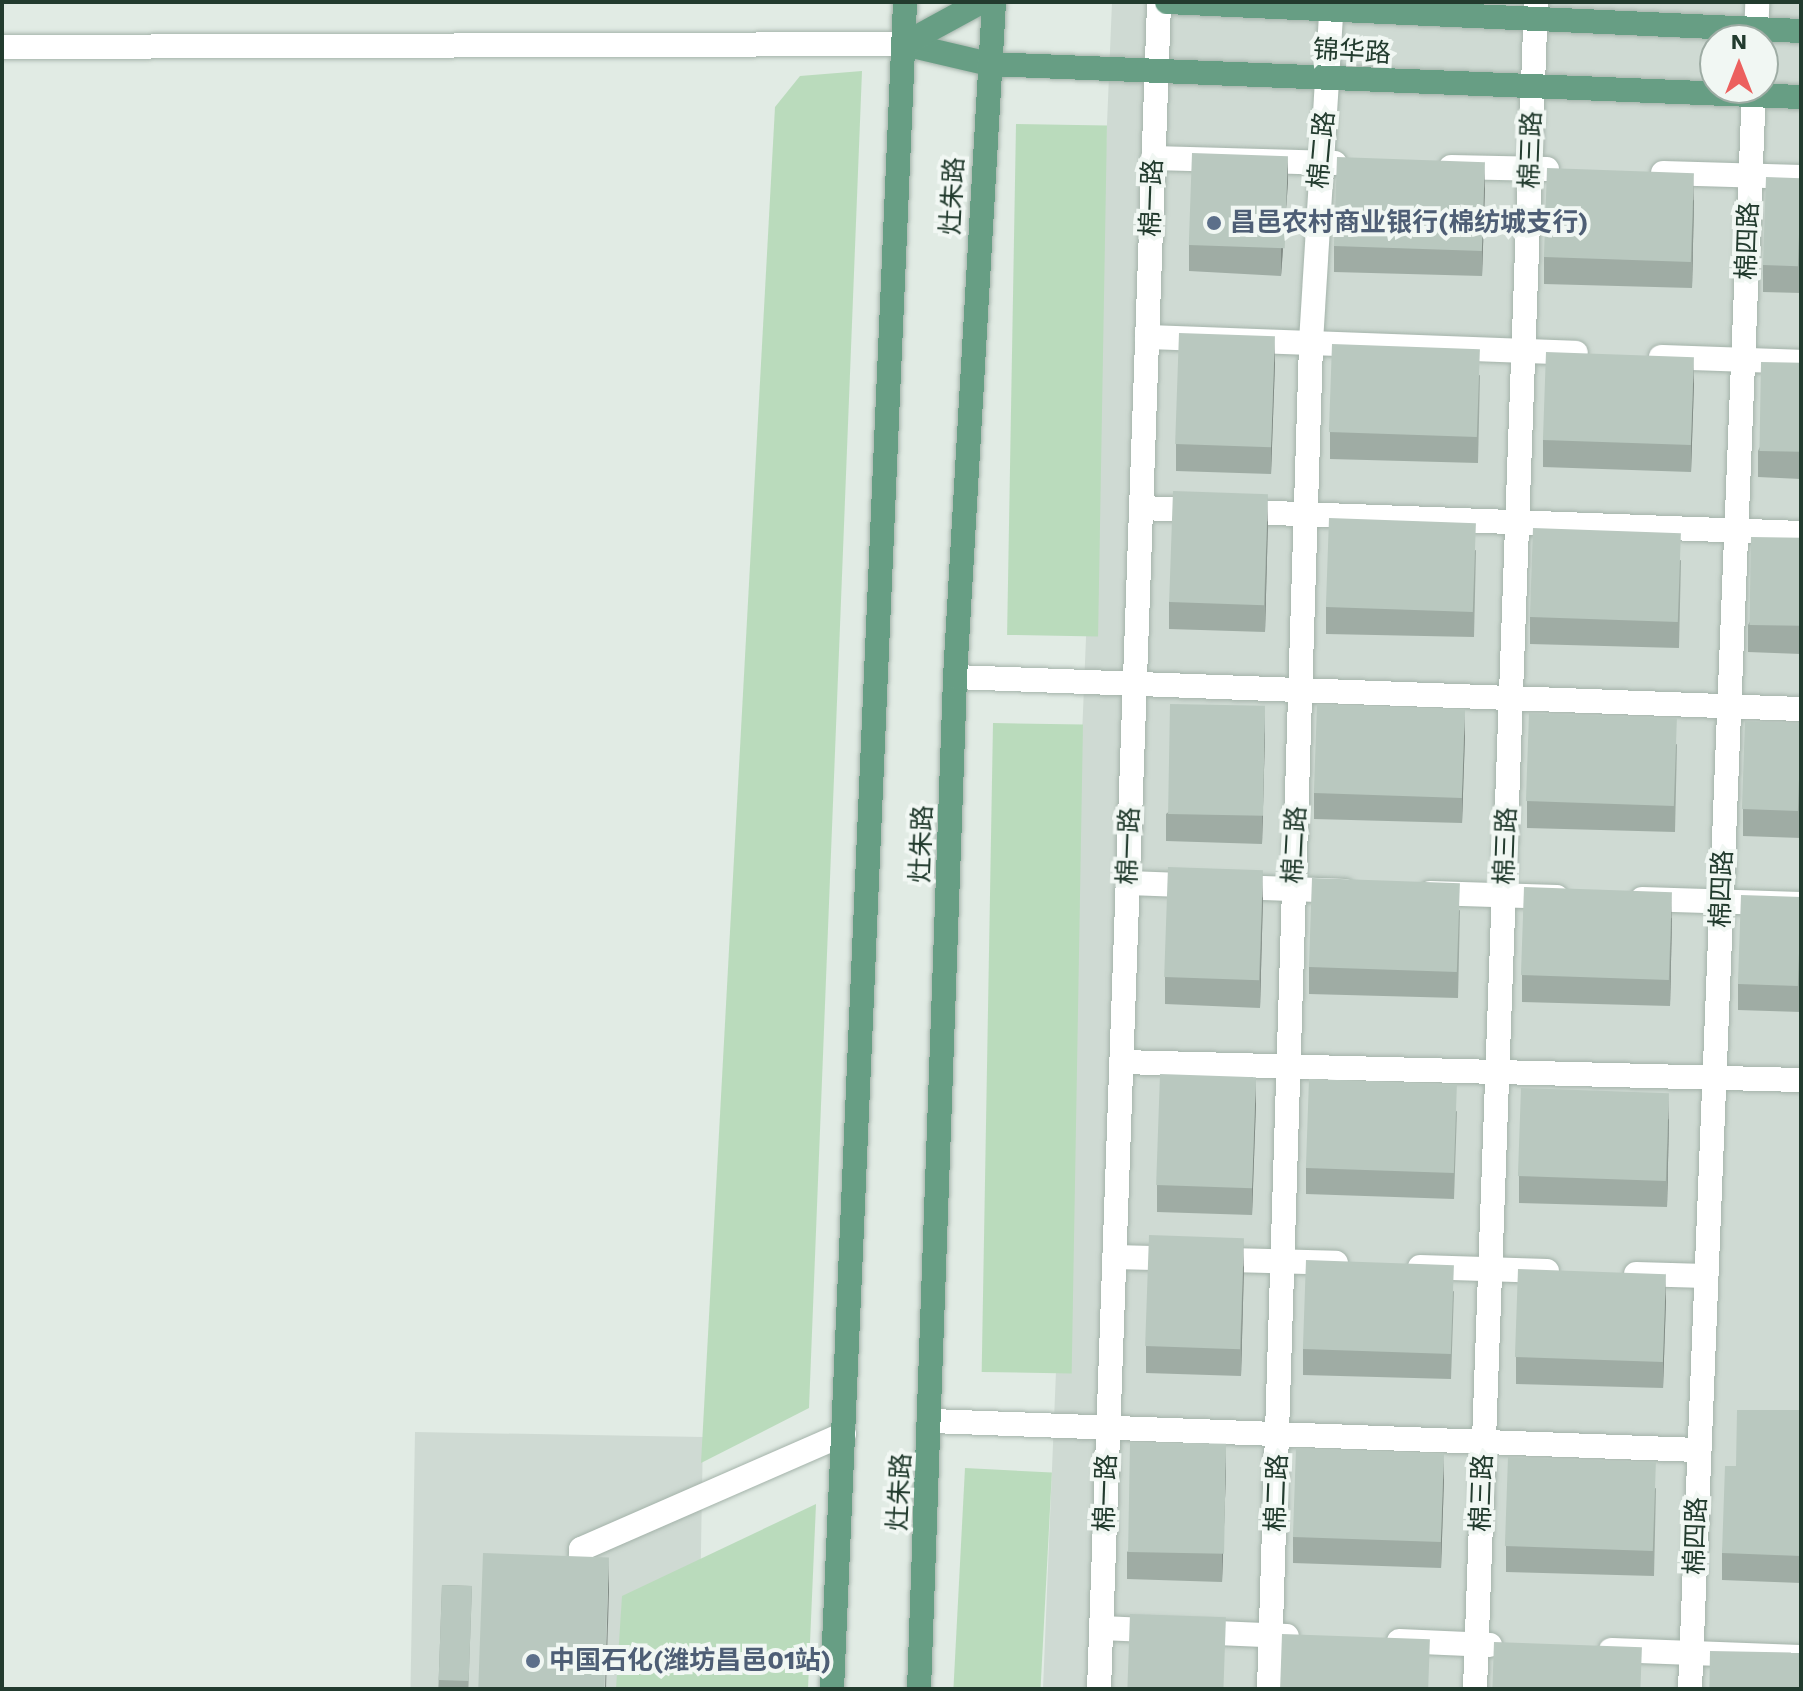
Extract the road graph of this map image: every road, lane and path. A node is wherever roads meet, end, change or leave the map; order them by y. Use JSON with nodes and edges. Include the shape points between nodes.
{"nodes":[{"id":1,"x":905,"y":2,"type":"edge"},
{"id":2,"x":981,"y":2,"type":"edge"},
{"id":3,"x":994,"y":2,"type":"edge"},
{"id":4,"x":1159,"y":2,"type":"edge"},
{"id":5,"x":1167,"y":2,"type":"edge"},
{"id":6,"x":1757,"y":2,"type":"edge"},
{"id":7,"x":1332,"y":7,"type":"edge"},
{"id":8,"x":1536,"y":10,"type":"edge"},
{"id":9,"x":1756,"y":24,"type":"edge"},
{"id":10,"x":1699,"y":29,"type":"edge"},
{"id":11,"x":1801,"y":31,"type":"edge"},
{"id":12,"x":1779,"y":33,"type":"edge"},
{"id":13,"x":904,"y":44,"type":"junction"},
{"id":14,"x":2,"y":47,"type":"edge"},
{"id":15,"x":989,"y":64,"type":"junction"},
{"id":16,"x":1156,"y":70,"type":"junction"},
{"id":17,"x":1329,"y":79,"type":"junction"},
{"id":18,"x":1534,"y":88,"type":"junction"},
{"id":19,"x":1699,"y":91,"type":"edge"},
{"id":20,"x":1779,"y":95,"type":"edge"},
{"id":21,"x":1801,"y":97,"type":"edge"},
{"id":22,"x":1753,"y":104,"type":"edge"},
{"id":23,"x":1153,"y":158,"type":"junction"},
{"id":24,"x":1320,"y":163,"type":"junction"},
{"id":25,"x":1365,"y":164,"type":"edge"},
{"id":26,"x":1425,"y":166,"type":"edge"},
{"id":27,"x":1530,"y":169,"type":"junction"},
{"id":28,"x":1578,"y":170,"type":"edge"},
{"id":29,"x":1640,"y":172,"type":"edge"},
{"id":30,"x":1750,"y":175,"type":"junction"},
{"id":31,"x":1801,"y":177,"type":"edge"},
{"id":32,"x":1147,"y":337,"type":"junction"},
{"id":33,"x":1311,"y":342,"type":"junction"},
{"id":34,"x":1524,"y":351,"type":"junction"},
{"id":35,"x":1602,"y":354,"type":"edge"},
{"id":36,"x":1633,"y":356,"type":"edge"},
{"id":37,"x":1743,"y":360,"type":"junction"},
{"id":38,"x":1801,"y":362,"type":"edge"},
{"id":39,"x":1141,"y":508,"type":"junction"},
{"id":40,"x":1307,"y":512,"type":"junction"},
{"id":41,"x":1517,"y":522,"type":"junction"},
{"id":42,"x":1736,"y":530,"type":"junction"},
{"id":43,"x":1801,"y":533,"type":"edge"},
{"id":44,"x":955,"y":677,"type":"junction"},
{"id":45,"x":1134,"y":684,"type":"junction"},
{"id":46,"x":1302,"y":690,"type":"junction"},
{"id":47,"x":1511,"y":698,"type":"junction"},
{"id":48,"x":1729,"y":706,"type":"junction"},
{"id":49,"x":1801,"y":709,"type":"edge"},
{"id":50,"x":1128,"y":883,"type":"junction"},
{"id":51,"x":1293,"y":890,"type":"junction"},
{"id":52,"x":1368,"y":892,"type":"edge"},
{"id":53,"x":1398,"y":892,"type":"edge"},
{"id":54,"x":1504,"y":895,"type":"junction"},
{"id":55,"x":1582,"y":897,"type":"edge"},
{"id":56,"x":1613,"y":898,"type":"edge"},
{"id":57,"x":1721,"y":902,"type":"junction"},
{"id":58,"x":1801,"y":904,"type":"edge"},
{"id":59,"x":1121,"y":1062,"type":"junction"},
{"id":60,"x":1288,"y":1066,"type":"junction"},
{"id":61,"x":1498,"y":1072,"type":"junction"},
{"id":62,"x":1715,"y":1077,"type":"junction"},
{"id":63,"x":1801,"y":1080,"type":"edge"},
{"id":64,"x":1114,"y":1257,"type":"junction"},
{"id":65,"x":1282,"y":1261,"type":"junction"},
{"id":66,"x":1357,"y":1264,"type":"edge"},
{"id":67,"x":1401,"y":1266,"type":"edge"},
{"id":68,"x":1490,"y":1270,"type":"junction"},
{"id":69,"x":1567,"y":1272,"type":"edge"},
{"id":70,"x":1614,"y":1273,"type":"edge"},
{"id":71,"x":1706,"y":1276,"type":"junction"},
{"id":72,"x":932,"y":1421,"type":"junction"},
{"id":73,"x":1108,"y":1428,"type":"junction"},
{"id":74,"x":844,"y":1434,"type":"junction"},
{"id":75,"x":1279,"y":1435,"type":"junction"},
{"id":76,"x":1484,"y":1443,"type":"junction"},
{"id":77,"x":1699,"y":1450,"type":"junction"},
{"id":78,"x":580,"y":1582,"type":"edge"},
{"id":79,"x":1101,"y":1628,"type":"junction"},
{"id":80,"x":1271,"y":1636,"type":"junction"},
{"id":81,"x":1319,"y":1638,"type":"edge"},
{"id":82,"x":1366,"y":1640,"type":"edge"},
{"id":83,"x":1476,"y":1644,"type":"junction"},
{"id":84,"x":1523,"y":1646,"type":"edge"},
{"id":85,"x":1584,"y":1649,"type":"edge"},
{"id":86,"x":1691,"y":1653,"type":"junction"},
{"id":87,"x":1801,"y":1657,"type":"edge"},
{"id":88,"x":832,"y":1689,"type":"edge"},
{"id":89,"x":919,"y":1689,"type":"edge"},
{"id":90,"x":1099,"y":1689,"type":"edge"},
{"id":91,"x":1269,"y":1689,"type":"edge"},
{"id":92,"x":1475,"y":1689,"type":"edge"},
{"id":93,"x":1690,"y":1689,"type":"edge"}],
"edges":[{"from":1,"to":13,"type":"main road","name":"灶朱路"},
{"from":2,"to":13,"type":"main road","name":"锦华路"},
{"from":3,"to":15,"type":"main road","name":"灶朱路"},
{"from":4,"to":16,"type":"street","name":"棉一路"},
{"from":5,"to":7,"type":"main road","name":"锦华路"},
{"from":6,"to":9,"type":"street"},
{"from":7,"to":8,"type":"main road","name":"锦华路"},
{"from":7,"to":17,"type":"street","name":"棉二路"},
{"from":8,"to":10,"type":"main road","name":"锦华路"},
{"from":8,"to":18,"type":"street","name":"棉三路"},
{"from":11,"to":12,"type":"main road","name":"锦华路"},
{"from":13,"to":14,"type":"street","name":"锦华路"},
{"from":13,"to":15,"type":"main road","name":"锦华路"},
{"from":13,"to":74,"type":"main road","name":"灶朱路"},
{"from":15,"to":16,"type":"main road","name":"锦华路"},
{"from":15,"to":44,"type":"main road","name":"灶朱路"},
{"from":16,"to":17,"type":"main road","name":"锦华路"},
{"from":16,"to":23,"type":"street","name":"棉一路"},
{"from":17,"to":18,"type":"main road","name":"锦华路"},
{"from":17,"to":24,"type":"street","name":"棉二路"},
{"from":18,"to":19,"type":"main road","name":"锦华路"},
{"from":18,"to":27,"type":"street","name":"棉三路"},
{"from":20,"to":21,"type":"main road","name":"锦华路"},
{"from":22,"to":30,"type":"street","name":"棉四路"},
{"from":23,"to":24,"type":"street"},
{"from":23,"to":32,"type":"street","name":"棉一路"},
{"from":24,"to":25,"type":"street"},
{"from":24,"to":33,"type":"street","name":"棉二路"},
{"from":26,"to":27,"type":"street"},
{"from":27,"to":28,"type":"street"},
{"from":27,"to":34,"type":"street","name":"棉三路"},
{"from":29,"to":30,"type":"street"},
{"from":30,"to":31,"type":"street"},
{"from":30,"to":37,"type":"street","name":"棉四路"},
{"from":32,"to":33,"type":"street"},
{"from":32,"to":39,"type":"street","name":"棉一路"},
{"from":33,"to":34,"type":"street"},
{"from":33,"to":40,"type":"street","name":"棉二路"},
{"from":34,"to":35,"type":"street"},
{"from":34,"to":41,"type":"street","name":"棉三路"},
{"from":36,"to":37,"type":"street"},
{"from":37,"to":38,"type":"street"},
{"from":37,"to":42,"type":"street","name":"棉四路"},
{"from":39,"to":40,"type":"street"},
{"from":39,"to":45,"type":"street","name":"棉一路"},
{"from":40,"to":41,"type":"street"},
{"from":40,"to":46,"type":"street","name":"棉二路"},
{"from":41,"to":42,"type":"street"},
{"from":41,"to":47,"type":"street","name":"棉三路"},
{"from":42,"to":43,"type":"street"},
{"from":42,"to":48,"type":"street","name":"棉四路"},
{"from":44,"to":45,"type":"street"},
{"from":44,"to":72,"type":"main road","name":"灶朱路"},
{"from":45,"to":46,"type":"street"},
{"from":45,"to":50,"type":"street","name":"棉一路"},
{"from":46,"to":47,"type":"street"},
{"from":46,"to":51,"type":"street","name":"棉二路"},
{"from":47,"to":48,"type":"street"},
{"from":47,"to":54,"type":"street","name":"棉三路"},
{"from":48,"to":49,"type":"street"},
{"from":48,"to":57,"type":"street","name":"棉四路"},
{"from":50,"to":51,"type":"street"},
{"from":50,"to":59,"type":"street","name":"棉一路"},
{"from":51,"to":52,"type":"street"},
{"from":51,"to":60,"type":"street","name":"棉二路"},
{"from":53,"to":54,"type":"street"},
{"from":54,"to":55,"type":"street"},
{"from":54,"to":61,"type":"street","name":"棉三路"},
{"from":56,"to":57,"type":"street"},
{"from":57,"to":58,"type":"street"},
{"from":57,"to":62,"type":"street","name":"棉四路"},
{"from":59,"to":60,"type":"street"},
{"from":59,"to":64,"type":"street","name":"棉一路"},
{"from":60,"to":61,"type":"street"},
{"from":60,"to":65,"type":"street","name":"棉二路"},
{"from":61,"to":62,"type":"street"},
{"from":61,"to":68,"type":"street","name":"棉三路"},
{"from":62,"to":63,"type":"street"},
{"from":62,"to":71,"type":"street","name":"棉四路"},
{"from":64,"to":65,"type":"street"},
{"from":64,"to":73,"type":"street","name":"棉一路"},
{"from":65,"to":66,"type":"street"},
{"from":65,"to":75,"type":"street","name":"棉二路"},
{"from":67,"to":68,"type":"street"},
{"from":68,"to":69,"type":"street"},
{"from":68,"to":76,"type":"street","name":"棉三路"},
{"from":70,"to":71,"type":"street"},
{"from":71,"to":77,"type":"street","name":"棉四路"},
{"from":72,"to":73,"type":"street"},
{"from":72,"to":89,"type":"main road","name":"灶朱路"},
{"from":73,"to":75,"type":"street"},
{"from":73,"to":79,"type":"street","name":"棉一路"},
{"from":74,"to":78,"type":"street","via":[[581,1549]]},
{"from":74,"to":88,"type":"main road","name":"灶朱路"},
{"from":75,"to":76,"type":"street"},
{"from":75,"to":80,"type":"street","name":"棉二路"},
{"from":76,"to":77,"type":"street"},
{"from":76,"to":83,"type":"street","name":"棉三路"},
{"from":77,"to":86,"type":"street","name":"棉四路"},
{"from":79,"to":80,"type":"street"},
{"from":79,"to":90,"type":"street","name":"棉一路"},
{"from":80,"to":81,"type":"street"},
{"from":80,"to":91,"type":"street","name":"棉二路"},
{"from":82,"to":83,"type":"street"},
{"from":83,"to":84,"type":"street"},
{"from":83,"to":92,"type":"street","name":"棉三路"},
{"from":85,"to":86,"type":"street"},
{"from":86,"to":87,"type":"street"},
{"from":86,"to":93,"type":"street","name":"棉四路"}]}
